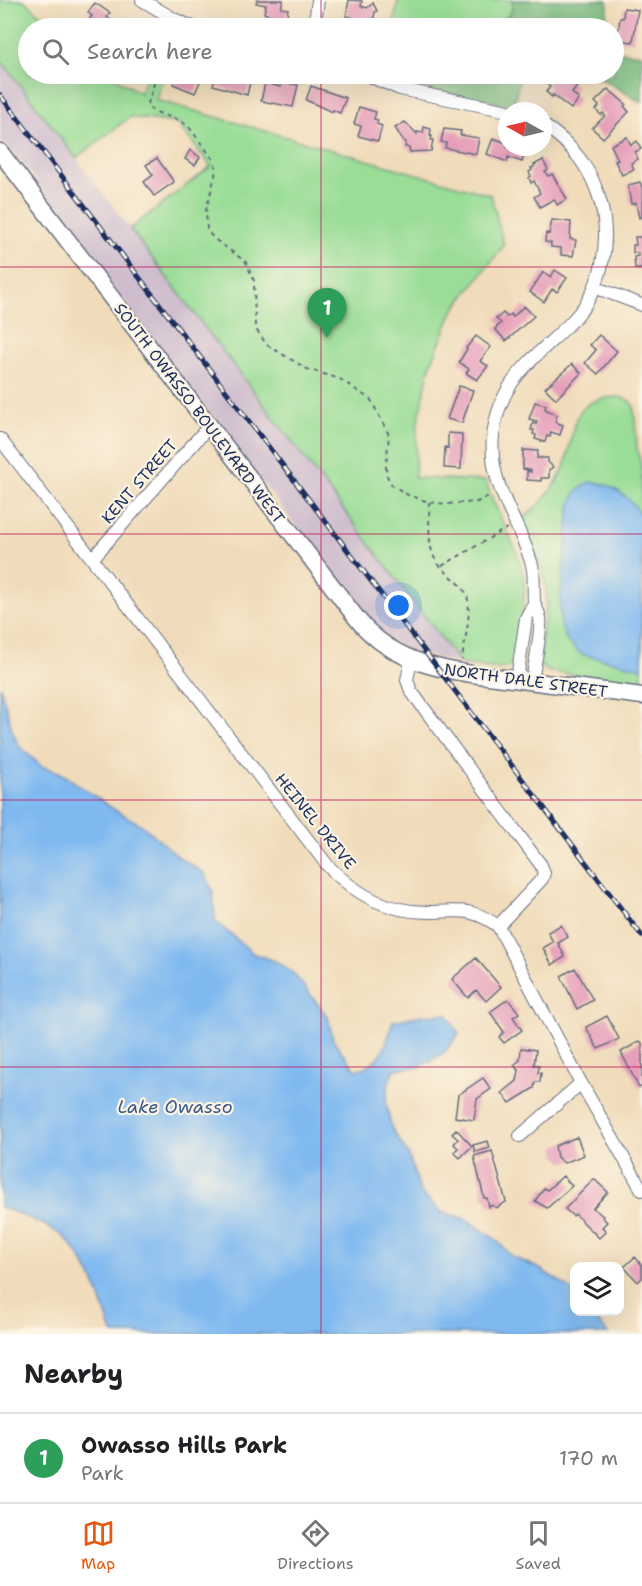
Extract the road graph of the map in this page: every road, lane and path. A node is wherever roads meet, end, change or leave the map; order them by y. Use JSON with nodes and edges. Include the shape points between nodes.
{"nodes":[{"id":1,"x":142,"y":0,"type":"edge"},
{"id":2,"x":318,"y":0,"type":"edge"},
{"id":3,"x":172,"y":18,"type":"edge"},
{"id":4,"x":315,"y":18,"type":"edge"},
{"id":5,"x":154,"y":84,"type":"edge"},
{"id":6,"x":388,"y":84,"type":"edge"},
{"id":7,"x":498,"y":109,"type":"edge"},
{"id":8,"x":552,"y":132,"type":"edge"},
{"id":9,"x":0,"y":152,"type":"edge"},
{"id":10,"x":594,"y":287,"type":"junction"},
{"id":11,"x":642,"y":305,"type":"edge"},
{"id":12,"x":210,"y":425,"type":"junction"},
{"id":13,"x":0,"y":439,"type":"edge"},
{"id":14,"x":500,"y":491,"type":"junction"},
{"id":15,"x":429,"y":502,"type":"junction"},
{"id":16,"x":515,"y":524,"type":"junction"},
{"id":17,"x":92,"y":560,"type":"junction"},
{"id":18,"x":441,"y":567,"type":"junction"},
{"id":19,"x":411,"y":660,"type":"junction"},
{"id":20,"x":461,"y":672,"type":"junction"},
{"id":21,"x":524,"y":680,"type":"junction"},
{"id":22,"x":642,"y":696,"type":"edge"},
{"id":23,"x":498,"y":926,"type":"junction"},
{"id":24,"x":580,"y":1083,"type":"junction"},
{"id":25,"x":520,"y":1136,"type":"dead end"},
{"id":26,"x":642,"y":1190,"type":"edge"}],
"edges":[{"from":1,"to":3,"type":"street"},
{"from":2,"to":4,"type":"street"},
{"from":5,"to":15,"type":"path","via":[[147,106],[189,127],[216,166],[206,210],[207,230],[246,262],[254,281],[255,328],[267,345],[296,363],[340,379],[371,400],[389,435],[386,466],[392,485]]},
{"from":6,"to":7,"type":"street"},
{"from":8,"to":10,"type":"street","via":[[580,158],[598,194],[605,247]]},
{"from":9,"to":12,"type":"street","name":"SOUTH OWASSO BOULEVARD WEST"},
{"from":10,"to":11,"type":"street"},
{"from":10,"to":14,"type":"street","via":[[576,317],[521,369],[503,399],[493,436]]},
{"from":12,"to":17,"type":"street","name":"KENT STREET"},
{"from":12,"to":19,"type":"street","name":"SOUTH OWASSO BOULEVARD WEST","via":[[364,627],[385,646]]},
{"from":13,"to":17,"type":"street","name":"HEINEL DRIVE"},
{"from":14,"to":15,"type":"path","via":[[477,502]]},
{"from":14,"to":16,"type":"street"},
{"from":15,"to":18,"type":"path","via":[[431,542]]},
{"from":16,"to":18,"type":"path"},
{"from":16,"to":21,"type":"street","via":[[533,568],[534,603],[540,620]]},
{"from":17,"to":23,"type":"street","name":"HEINEL DRIVE","via":[[342,880],[390,907],[410,911],[458,909],[484,916]]},
{"from":18,"to":20,"type":"path","via":[[465,590],[468,600]]},
{"from":19,"to":20,"type":"street","name":"NORTH DALE STREET"},
{"from":19,"to":23,"type":"street","via":[[407,680],[411,691],[544,873]]},
{"from":20,"to":21,"type":"street","name":"NORTH DALE STREET"},
{"from":21,"to":22,"type":"street","name":"NORTH DALE STREET"},
{"from":23,"to":24,"type":"street"},
{"from":24,"to":25,"type":"street"},
{"from":24,"to":26,"type":"street"}]}
